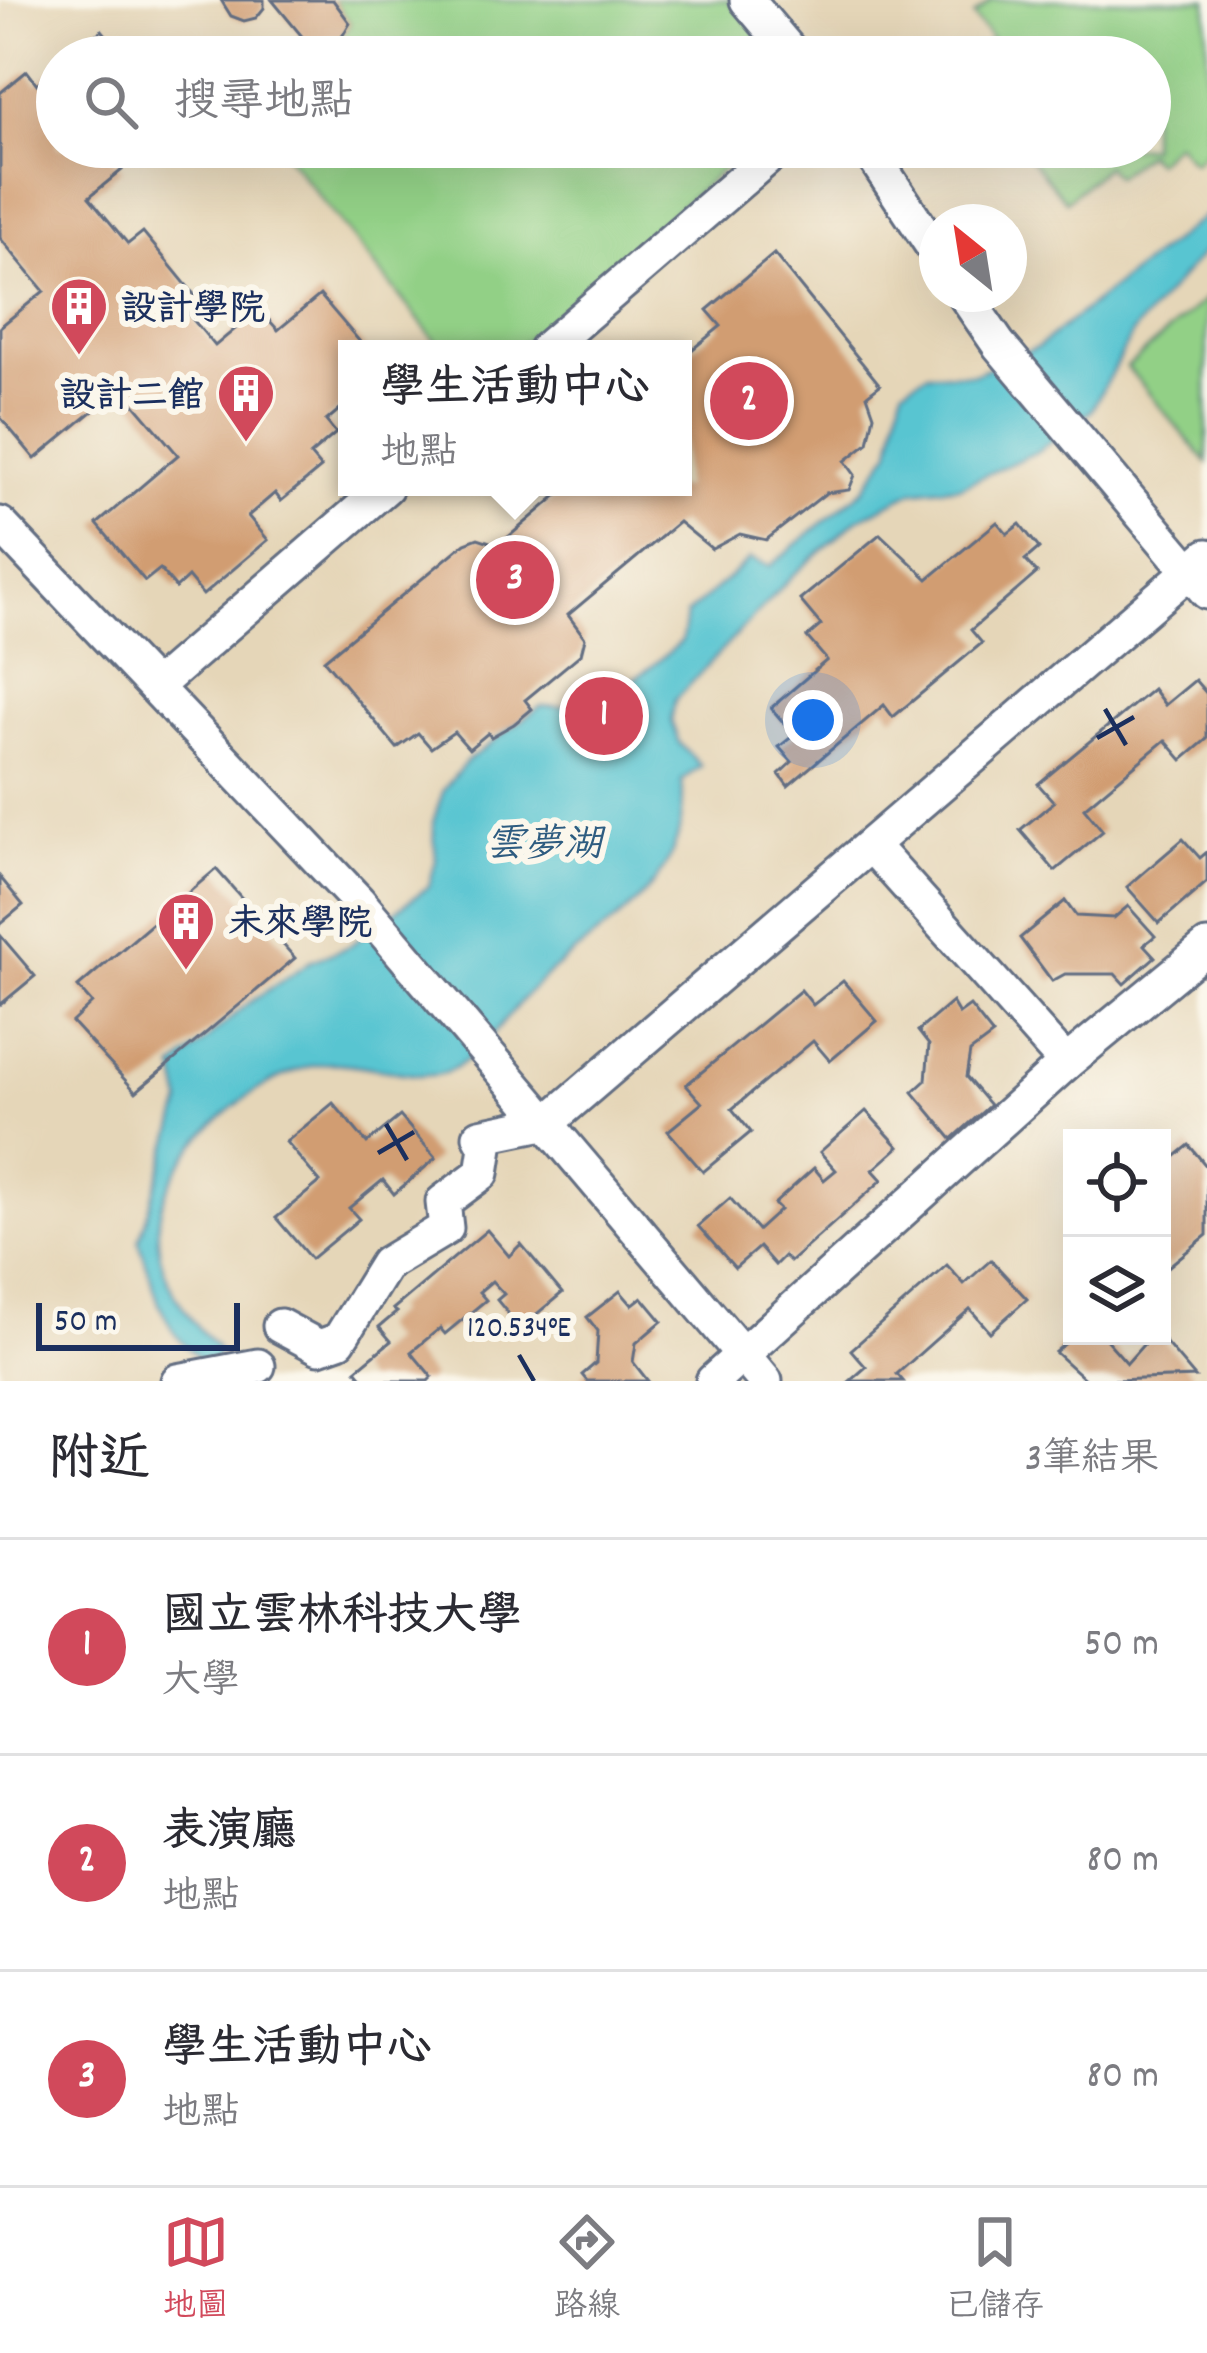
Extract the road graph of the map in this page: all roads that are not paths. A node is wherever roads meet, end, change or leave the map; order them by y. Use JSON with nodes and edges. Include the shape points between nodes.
{"nodes":[{"id":1,"x":747,"y":0,"type":"edge"},
{"id":2,"x":777,"y":36,"type":"edge"},
{"id":3,"x":756,"y":168,"type":"edge"},
{"id":4,"x":880,"y":168,"type":"edge"},
{"id":5,"x":919,"y":226,"type":"edge"},
{"id":6,"x":976,"y":312,"type":"edge"},
{"id":7,"x":556,"y":340,"type":"edge"},
{"id":8,"x":376,"y":496,"type":"edge"},
{"id":9,"x":0,"y":524,"type":"edge"},
{"id":10,"x":1201,"y":573,"type":"edge"},
{"id":11,"x":155,"y":687,"type":"junction"},
{"id":12,"x":871,"y":845,"type":"junction"},
{"id":13,"x":1207,"y":947,"type":"edge"},
{"id":14,"x":1066,"y":1063,"type":"junction"},
{"id":15,"x":548,"y":1123,"type":"junction"},
{"id":16,"x":280,"y":1326,"type":"dead end"},
{"id":17,"x":742,"y":1354,"type":"junction"},
{"id":18,"x":258,"y":1366,"type":"dead end"},
{"id":19,"x":200,"y":1377,"type":"edge"},
{"id":20,"x":713,"y":1381,"type":"edge"},
{"id":21,"x":765,"y":1381,"type":"edge"}],
"edges":[{"from":1,"to":2,"type":"street"},
{"from":3,"to":7,"type":"street"},
{"from":4,"to":5,"type":"street"},
{"from":6,"to":10,"type":"street","via":[[1078,441]]},
{"from":8,"to":11,"type":"street"},
{"from":9,"to":11,"type":"street"},
{"from":10,"to":12,"type":"street"},
{"from":11,"to":15,"type":"street","via":[[358,901]]},
{"from":12,"to":14,"type":"street"},
{"from":12,"to":15,"type":"street"},
{"from":13,"to":14,"type":"street"},
{"from":14,"to":17,"type":"street"},
{"from":15,"to":16,"type":"street","via":[[480,1136],[482,1173],[443,1202],[446,1228],[386,1264],[340,1340],[320,1346]]},
{"from":15,"to":17,"type":"street"},
{"from":17,"to":20,"type":"street"},
{"from":17,"to":21,"type":"street"},
{"from":18,"to":19,"type":"street"}]}
